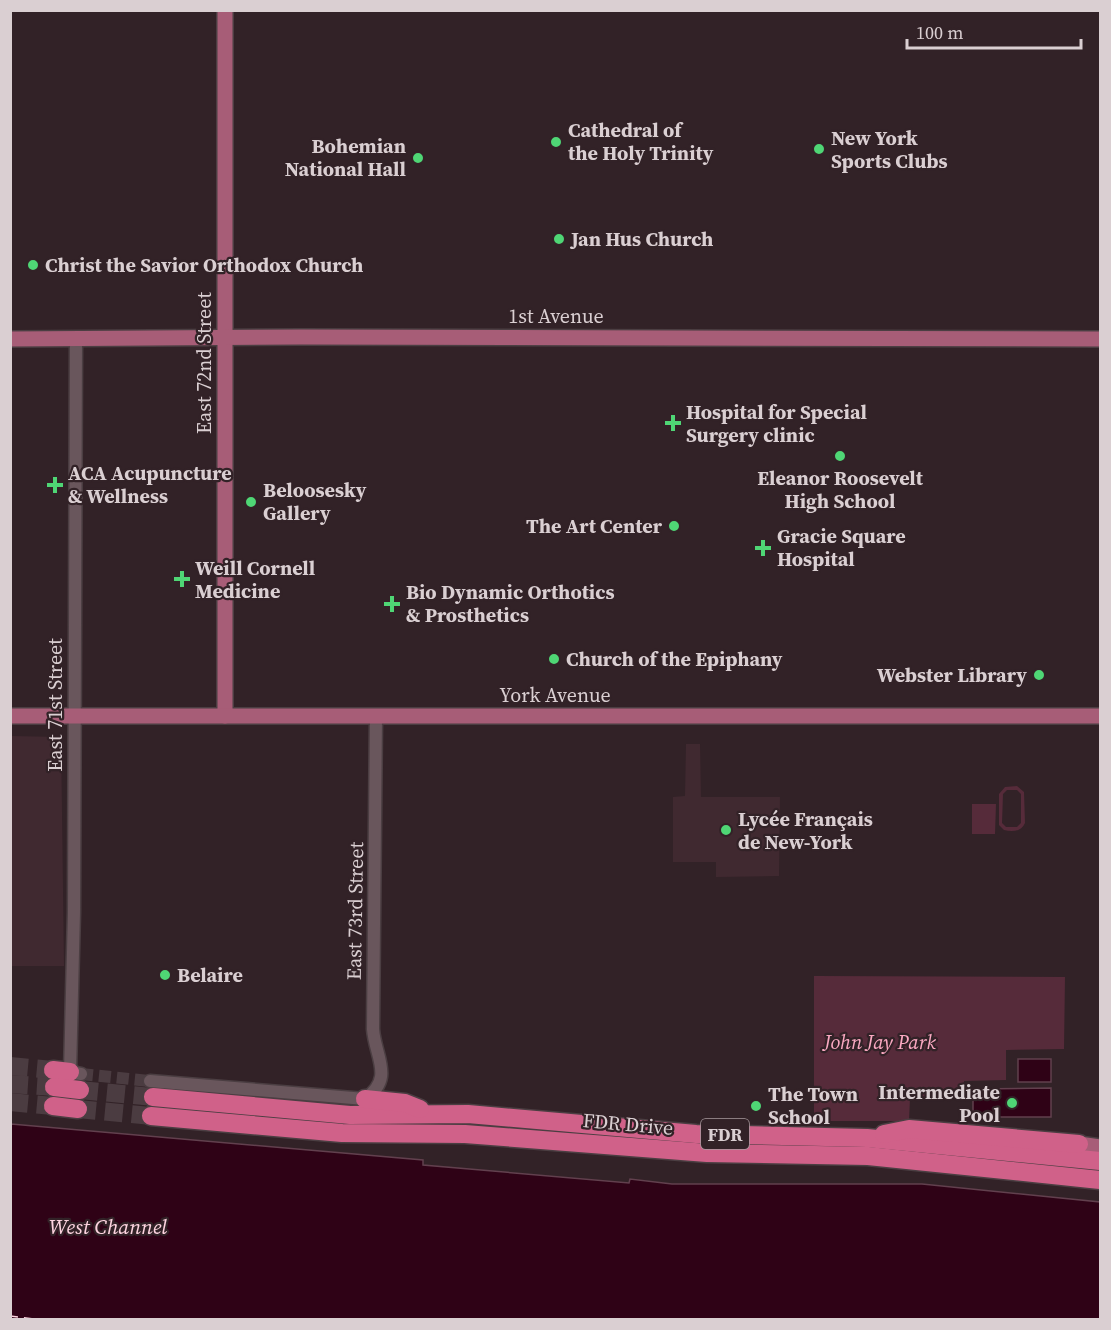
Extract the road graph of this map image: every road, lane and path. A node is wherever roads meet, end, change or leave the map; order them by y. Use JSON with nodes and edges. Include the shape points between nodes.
{"nodes":[{"id":1,"x":225,"y":10,"type":"edge"},
{"id":2,"x":224,"y":337,"type":"junction"},
{"id":3,"x":76,"y":338,"type":"junction"},
{"id":4,"x":10,"y":339,"type":"edge"},
{"id":5,"x":1101,"y":339,"type":"edge"},
{"id":6,"x":10,"y":716,"type":"edge"},
{"id":7,"x":75,"y":716,"type":"junction"},
{"id":8,"x":225,"y":716,"type":"junction"},
{"id":9,"x":376,"y":716,"type":"junction"},
{"id":10,"x":1101,"y":716,"type":"edge"},
{"id":11,"x":68,"y":1079,"type":"dead end"},
{"id":12,"x":151,"y":1098,"type":"junction"},
{"id":13,"x":365,"y":1099,"type":"junction"},
{"id":14,"x":53,"y":1106,"type":"tunnel mouth"},
{"id":15,"x":78,"y":1109,"type":"tunnel mouth"},
{"id":16,"x":433,"y":1114,"type":"junction"},
{"id":17,"x":867,"y":1138,"type":"junction"},
{"id":18,"x":1079,"y":1144,"type":"joint"},
{"id":19,"x":1101,"y":1147,"type":"edge"},
{"id":20,"x":1101,"y":1161,"type":"edge"},
{"id":21,"x":1101,"y":1180,"type":"edge"}],
"edges":[{"from":1,"to":2,"type":"main road","name":"East 72nd Street"},
{"from":2,"to":3,"type":"main road","name":"1st Avenue"},
{"from":2,"to":5,"type":"main road","name":"1st Avenue"},
{"from":2,"to":8,"type":"main road","name":"East 72nd Street"},
{"from":3,"to":4,"type":"main road","name":"1st Avenue"},
{"from":3,"to":7,"type":"street","name":"East 71st Street"},
{"from":6,"to":7,"type":"main road","name":"York Avenue"},
{"from":7,"to":8,"type":"main road","name":"York Avenue"},
{"from":7,"to":11,"type":"street","name":"East 71st Street"},
{"from":8,"to":9,"type":"main road","name":"York Avenue"},
{"from":9,"to":10,"type":"main road","name":"York Avenue"},
{"from":9,"to":13,"type":"street","name":"East 73rd Street","via":[[373,1029],[382,1075],[378,1086]]},
{"from":12,"to":13,"type":"street"},
{"from":12,"to":16,"type":"highway","name":"FDR Drive","number":"FDR","via":[[350,1114]]},
{"from":12,"to":21,"type":"highway","name":"FDR Drive","number":"FDR","via":[[342,1133],[465,1134],[706,1153],[868,1156]]},
{"from":13,"to":16,"type":"highway","via":[[405,1103]]},
{"from":14,"to":15,"type":"highway"},
{"from":16,"to":17,"type":"highway","name":"FDR Drive","number":"FDR","via":[[696,1134]]},
{"from":17,"to":18,"type":"highway","via":[[909,1129]]},
{"from":17,"to":20,"type":"highway","name":"FDR Drive","number":"FDR"},
{"from":18,"to":19,"type":"main road"}]}
